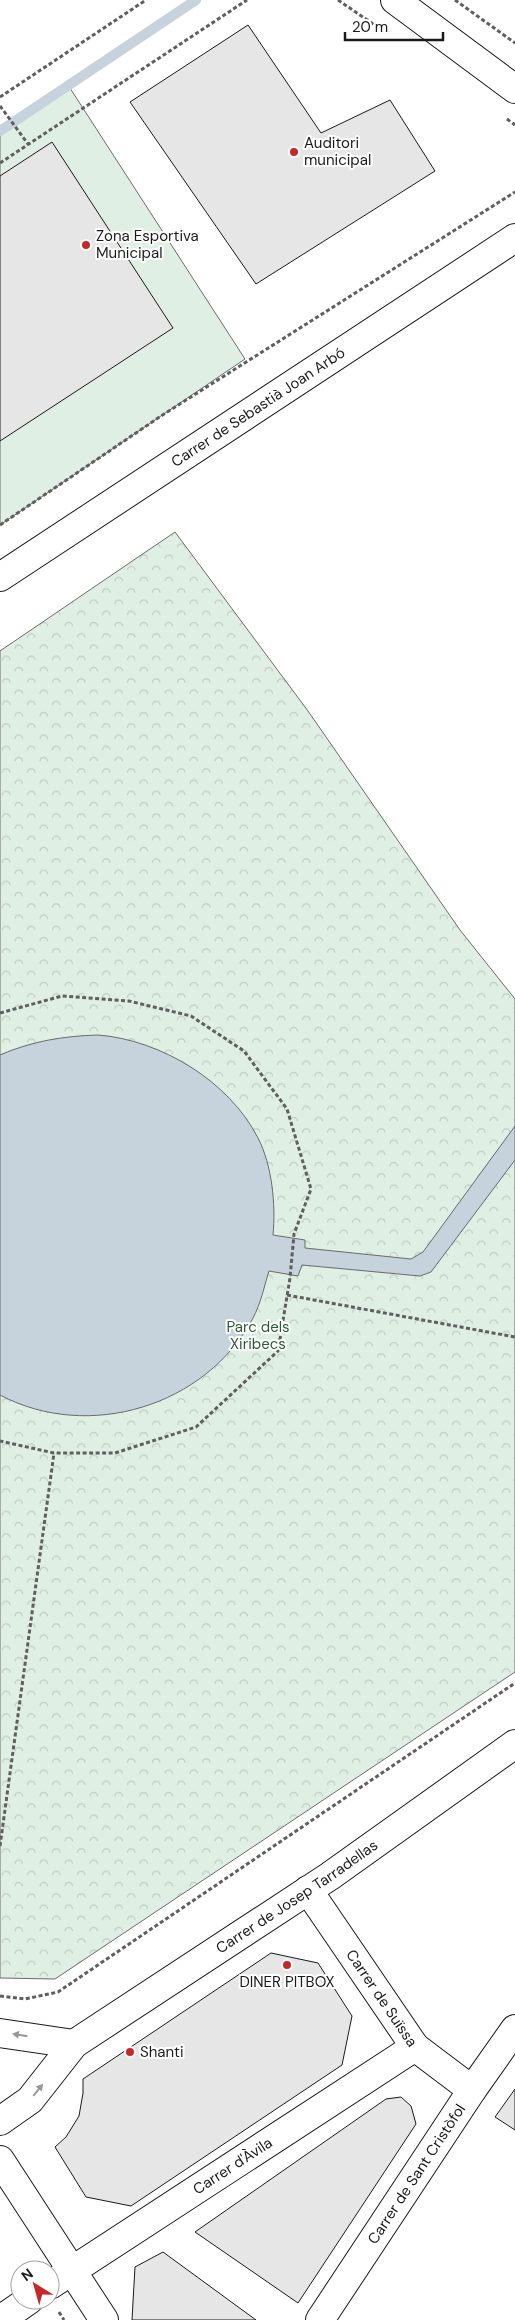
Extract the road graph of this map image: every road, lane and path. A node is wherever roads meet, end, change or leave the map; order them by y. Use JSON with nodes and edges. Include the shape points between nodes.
{"nodes":[{"id":1,"x":146,"y":0,"type":"edge"},
{"id":2,"x":247,"y":0,"type":"edge"},
{"id":3,"x":395,"y":0,"type":"edge"},
{"id":4,"x":455,"y":0,"type":"edge"},
{"id":5,"x":515,"y":43,"type":"edge"},
{"id":6,"x":515,"y":89,"type":"edge"},
{"id":7,"x":0,"y":97,"type":"edge"},
{"id":8,"x":0,"y":106,"type":"edge"},
{"id":9,"x":28,"y":144,"type":"junction"},
{"id":10,"x":0,"y":163,"type":"edge"},
{"id":11,"x":515,"y":192,"type":"edge"},
{"id":12,"x":515,"y":238,"type":"edge"},
{"id":13,"x":0,"y":525,"type":"edge"},
{"id":14,"x":0,"y":576,"type":"edge"},
{"id":15,"x":0,"y":1013,"type":"edge"},
{"id":16,"x":288,"y":1295,"type":"junction"},
{"id":17,"x":515,"y":1337,"type":"edge"},
{"id":18,"x":0,"y":1441,"type":"edge"},
{"id":19,"x":54,"y":1453,"type":"junction"},
{"id":20,"x":515,"y":1683,"type":"edge"},
{"id":21,"x":515,"y":1744,"type":"edge"},
{"id":22,"x":0,"y":1846,"type":"edge"},
{"id":23,"x":308,"y":1890,"type":"junction"},
{"id":24,"x":0,"y":1996,"type":"edge"},
{"id":25,"x":515,"y":2029,"type":"edge"},
{"id":26,"x":0,"y":2033,"type":"edge"},
{"id":27,"x":74,"y":2044,"type":"junction"},
{"id":28,"x":415,"y":2047,"type":"junction"},
{"id":29,"x":472,"y":2090,"type":"junction"},
{"id":30,"x":0,"y":2120,"type":"edge"},
{"id":31,"x":0,"y":2160,"type":"edge"},
{"id":32,"x":61,"y":2278,"type":"edge"},
{"id":33,"x":14,"y":2310,"type":"edge"},
{"id":34,"x":0,"y":2320,"type":"edge"},
{"id":35,"x":104,"y":2320,"type":"edge"},
{"id":36,"x":320,"y":2320,"type":"edge"}],
"edges":[{"from":1,"to":7,"type":"path"},
{"from":2,"to":9,"type":"path"},
{"from":3,"to":6,"type":"street"},
{"from":4,"to":5,"type":"path"},
{"from":8,"to":9,"type":"path"},
{"from":9,"to":10,"type":"path"},
{"from":11,"to":13,"type":"path","via":[[164,414]]},
{"from":12,"to":14,"type":"street","name":"Carrer de Sebastià Joan Arbó"},
{"from":15,"to":16,"type":"path","via":[[62,996],[129,1001],[191,1016],[244,1051],[287,1109],[311,1189],[294,1234]]},
{"from":16,"to":17,"type":"path"},
{"from":16,"to":19,"type":"path","via":[[278,1351],[196,1427],[114,1453]]},
{"from":18,"to":19,"type":"path"},
{"from":19,"to":22,"type":"path"},
{"from":20,"to":24,"type":"path","via":[[58,1992],[25,1999]]},
{"from":21,"to":23,"type":"street","name":"Carrer de Josep Tarradellas"},
{"from":23,"to":27,"type":"street","name":"Carrer de Josep Tarradellas"},
{"from":23,"to":28,"type":"street","name":"Carrer de Suïssa"},
{"from":25,"to":29,"type":"street","name":"Carrer de Sant Cristòfol"},
{"from":27,"to":26,"type":"street","one_way":true},
{"from":30,"to":27,"type":"street","name":"Carrer de Josep Tarradellas","one_way":true,"via":[[30,2100]]},
{"from":28,"to":29,"type":"street","name":"Carrer de Suïssa"},
{"from":28,"to":32,"type":"street","name":"Carrer d'Àvila"},
{"from":29,"to":36,"type":"street","name":"Carrer de Sant Cristòfol"},
{"from":31,"to":32,"type":"street"},
{"from":32,"to":35,"type":"street"},
{"from":33,"to":34,"type":"street"}]}
